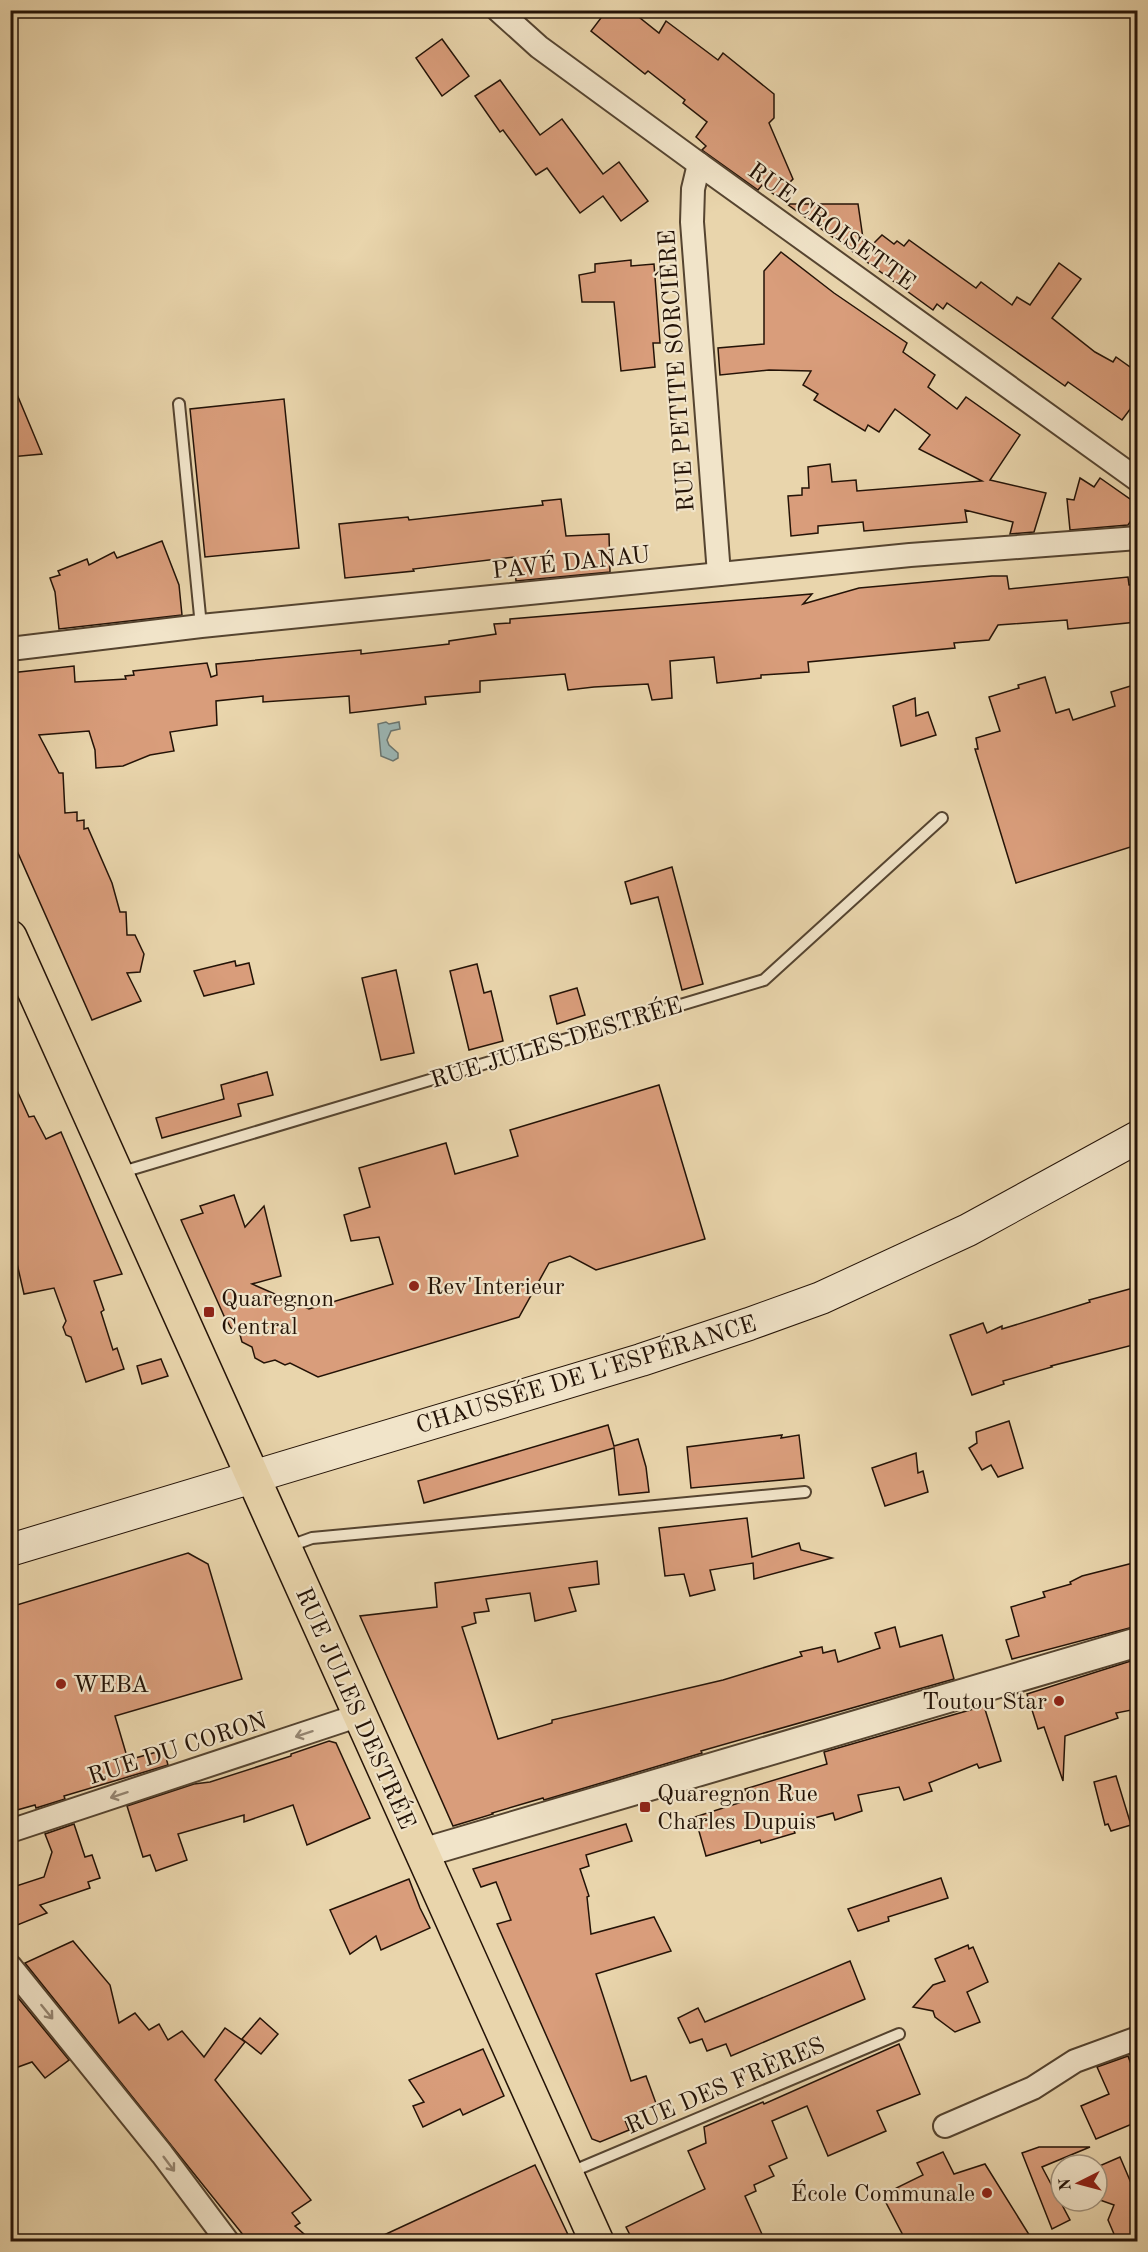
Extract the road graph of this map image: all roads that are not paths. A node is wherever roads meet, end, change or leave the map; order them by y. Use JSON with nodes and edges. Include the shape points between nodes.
{"nodes":[{"id":1,"x":498,"y":10,"type":"edge"},
{"id":2,"x":699,"y":164,"type":"junction"},
{"id":3,"x":179,"y":404,"type":"dead end"},
{"id":4,"x":1137,"y":480,"type":"edge"},
{"id":5,"x":1137,"y":538,"type":"edge"},
{"id":6,"x":719,"y":574,"type":"junction"},
{"id":7,"x":201,"y":626,"type":"junction"},
{"id":8,"x":10,"y":649,"type":"edge"},
{"id":9,"x":942,"y":818,"type":"dead end"},
{"id":10,"x":10,"y":938,"type":"edge"},
{"id":11,"x":1137,"y":1137,"type":"edge"},
{"id":12,"x":116,"y":1174,"type":"junction"},
{"id":13,"x":252,"y":1477,"type":"junction"},
{"id":14,"x":805,"y":1492,"type":"dead end"},
{"id":15,"x":284,"y":1548,"type":"junction"},
{"id":16,"x":10,"y":1550,"type":"edge"},
{"id":17,"x":1137,"y":1642,"type":"edge"},
{"id":18,"x":360,"y":1715,"type":"junction"},
{"id":19,"x":10,"y":1831,"type":"edge"},
{"id":20,"x":422,"y":1853,"type":"junction"},
{"id":21,"x":10,"y":1966,"type":"edge"},
{"id":22,"x":899,"y":2034,"type":"dead end"},
{"id":23,"x":1137,"y":2038,"type":"edge"},
{"id":24,"x":945,"y":2126,"type":"dead end"},
{"id":25,"x":566,"y":2174,"type":"junction"},
{"id":26,"x":228,"y":2241,"type":"edge"},
{"id":27,"x":597,"y":2241,"type":"edge"}],
"edges":[{"from":1,"to":2,"type":"street","name":"RUE CROISETTE","via":[[539,47]]},
{"from":2,"to":4,"type":"street","name":"RUE CROISETTE"},
{"from":2,"to":6,"type":"street","name":"RUE PETITE SORCIÈRE","via":[[692,222]]},
{"from":3,"to":7,"type":"lane"},
{"from":5,"to":6,"type":"street","name":"PAVÉ DANAU"},
{"from":6,"to":7,"type":"street","name":"PAVÉ DANAU"},
{"from":7,"to":8,"type":"street","name":"PAVÉ DANAU"},
{"from":9,"to":12,"type":"lane","name":"RUE JULES DESTRÉE","via":[[764,980]]},
{"from":10,"to":12,"type":"main road","name":"RUE JULES DESTRÉE"},
{"from":11,"to":13,"type":"main road","name":"CHAUSSÉE DE L'ESPÉRANCE","via":[[968,1230],[821,1298],[641,1360]]},
{"from":12,"to":13,"type":"main road","name":"RUE JULES DESTRÉE"},
{"from":13,"to":15,"type":"main road","name":"RUE JULES DESTRÉE"},
{"from":13,"to":16,"type":"main road","name":"CHAUSSÉE DE L'ESPÉRANCE"},
{"from":14,"to":15,"type":"lane","via":[[312,1538]]},
{"from":15,"to":18,"type":"main road","name":"RUE JULES DESTRÉE"},
{"from":17,"to":20,"type":"street"},
{"from":18,"to":19,"type":"street","name":"RUE DU CORON","one_way":true},
{"from":18,"to":20,"type":"main road","name":"RUE JULES DESTRÉE"},
{"from":20,"to":25,"type":"main road","name":"RUE JULES DESTRÉE"},
{"from":21,"to":26,"type":"street","one_way":true},
{"from":22,"to":25,"type":"lane","name":"RUE DES FRÈRES"},
{"from":23,"to":24,"type":"street","via":[[1076,2061],[1033,2088]]},
{"from":25,"to":27,"type":"main road","name":"RUE JULES DESTRÉE"}]}
